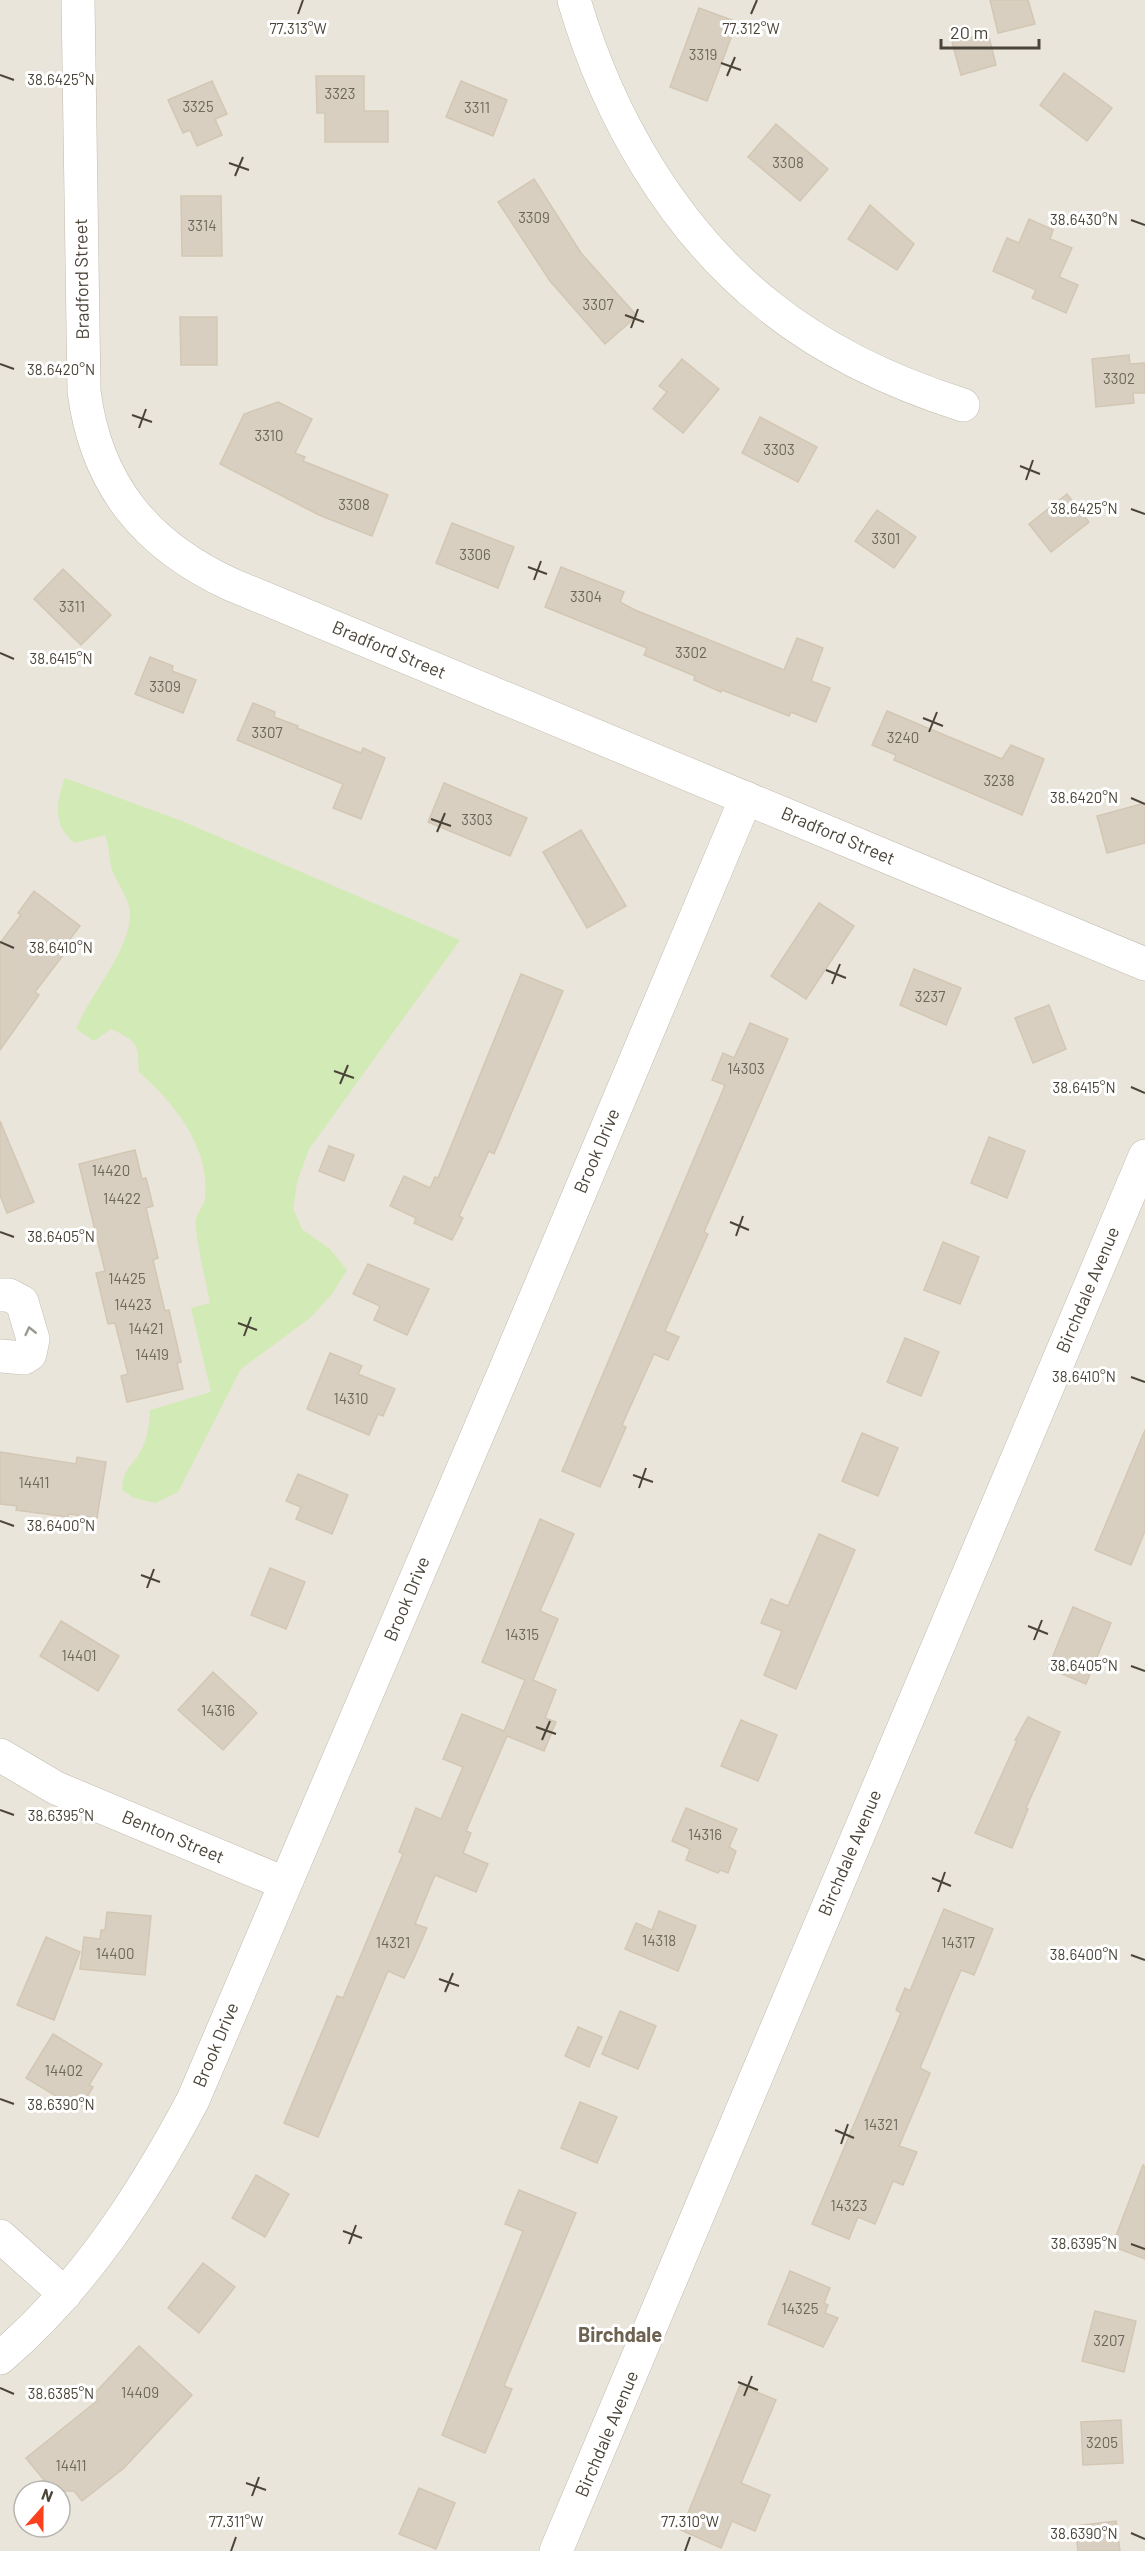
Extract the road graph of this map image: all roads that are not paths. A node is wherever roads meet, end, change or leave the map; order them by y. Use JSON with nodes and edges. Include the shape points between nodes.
{"nodes":[{"id":1,"x":78,"y":0,"type":"edge"},
{"id":2,"x":574,"y":0,"type":"edge"},
{"id":3,"x":963,"y":405,"type":"dead end"},
{"id":4,"x":746,"y":798,"type":"junction"},
{"id":5,"x":1145,"y":964,"type":"edge"},
{"id":6,"x":1145,"y":1156,"type":"edge"},
{"id":7,"x":0,"y":1295,"type":"edge"},
{"id":8,"x":0,"y":1356,"type":"edge"},
{"id":9,"x":0,"y":1755,"type":"edge"},
{"id":10,"x":284,"y":1883,"type":"junction"},
{"id":11,"x":0,"y":2236,"type":"edge"},
{"id":12,"x":65,"y":2294,"type":"junction"},
{"id":13,"x":0,"y":2358,"type":"edge"},
{"id":14,"x":556,"y":2551,"type":"edge"}],
"edges":[{"from":1,"to":4,"type":"street","name":"Bradford Street","via":[[87,421],[118,493],[144,527],[168,549],[230,584]]},
{"from":2,"to":3,"type":"street","via":[[611,100],[643,160],[719,259],[769,306],[825,345],[873,371]]},
{"from":4,"to":5,"type":"street","name":"Bradford Street"},
{"from":4,"to":10,"type":"street","name":"Brook Drive"},
{"from":6,"to":14,"type":"street","name":"Birchdale Avenue"},
{"from":8,"to":7,"type":"street","one_way":true,"via":[[24,1358],[30,1354],[33,1339],[22,1302]]},
{"from":9,"to":10,"type":"street","name":"Benton Street","via":[[56,1788]]},
{"from":10,"to":12,"type":"street","name":"Brook Drive","via":[[193,2100],[162,2159],[114,2234]]},
{"from":11,"to":12,"type":"street"},
{"from":12,"to":13,"type":"street","name":"Brook Drive"}]}
